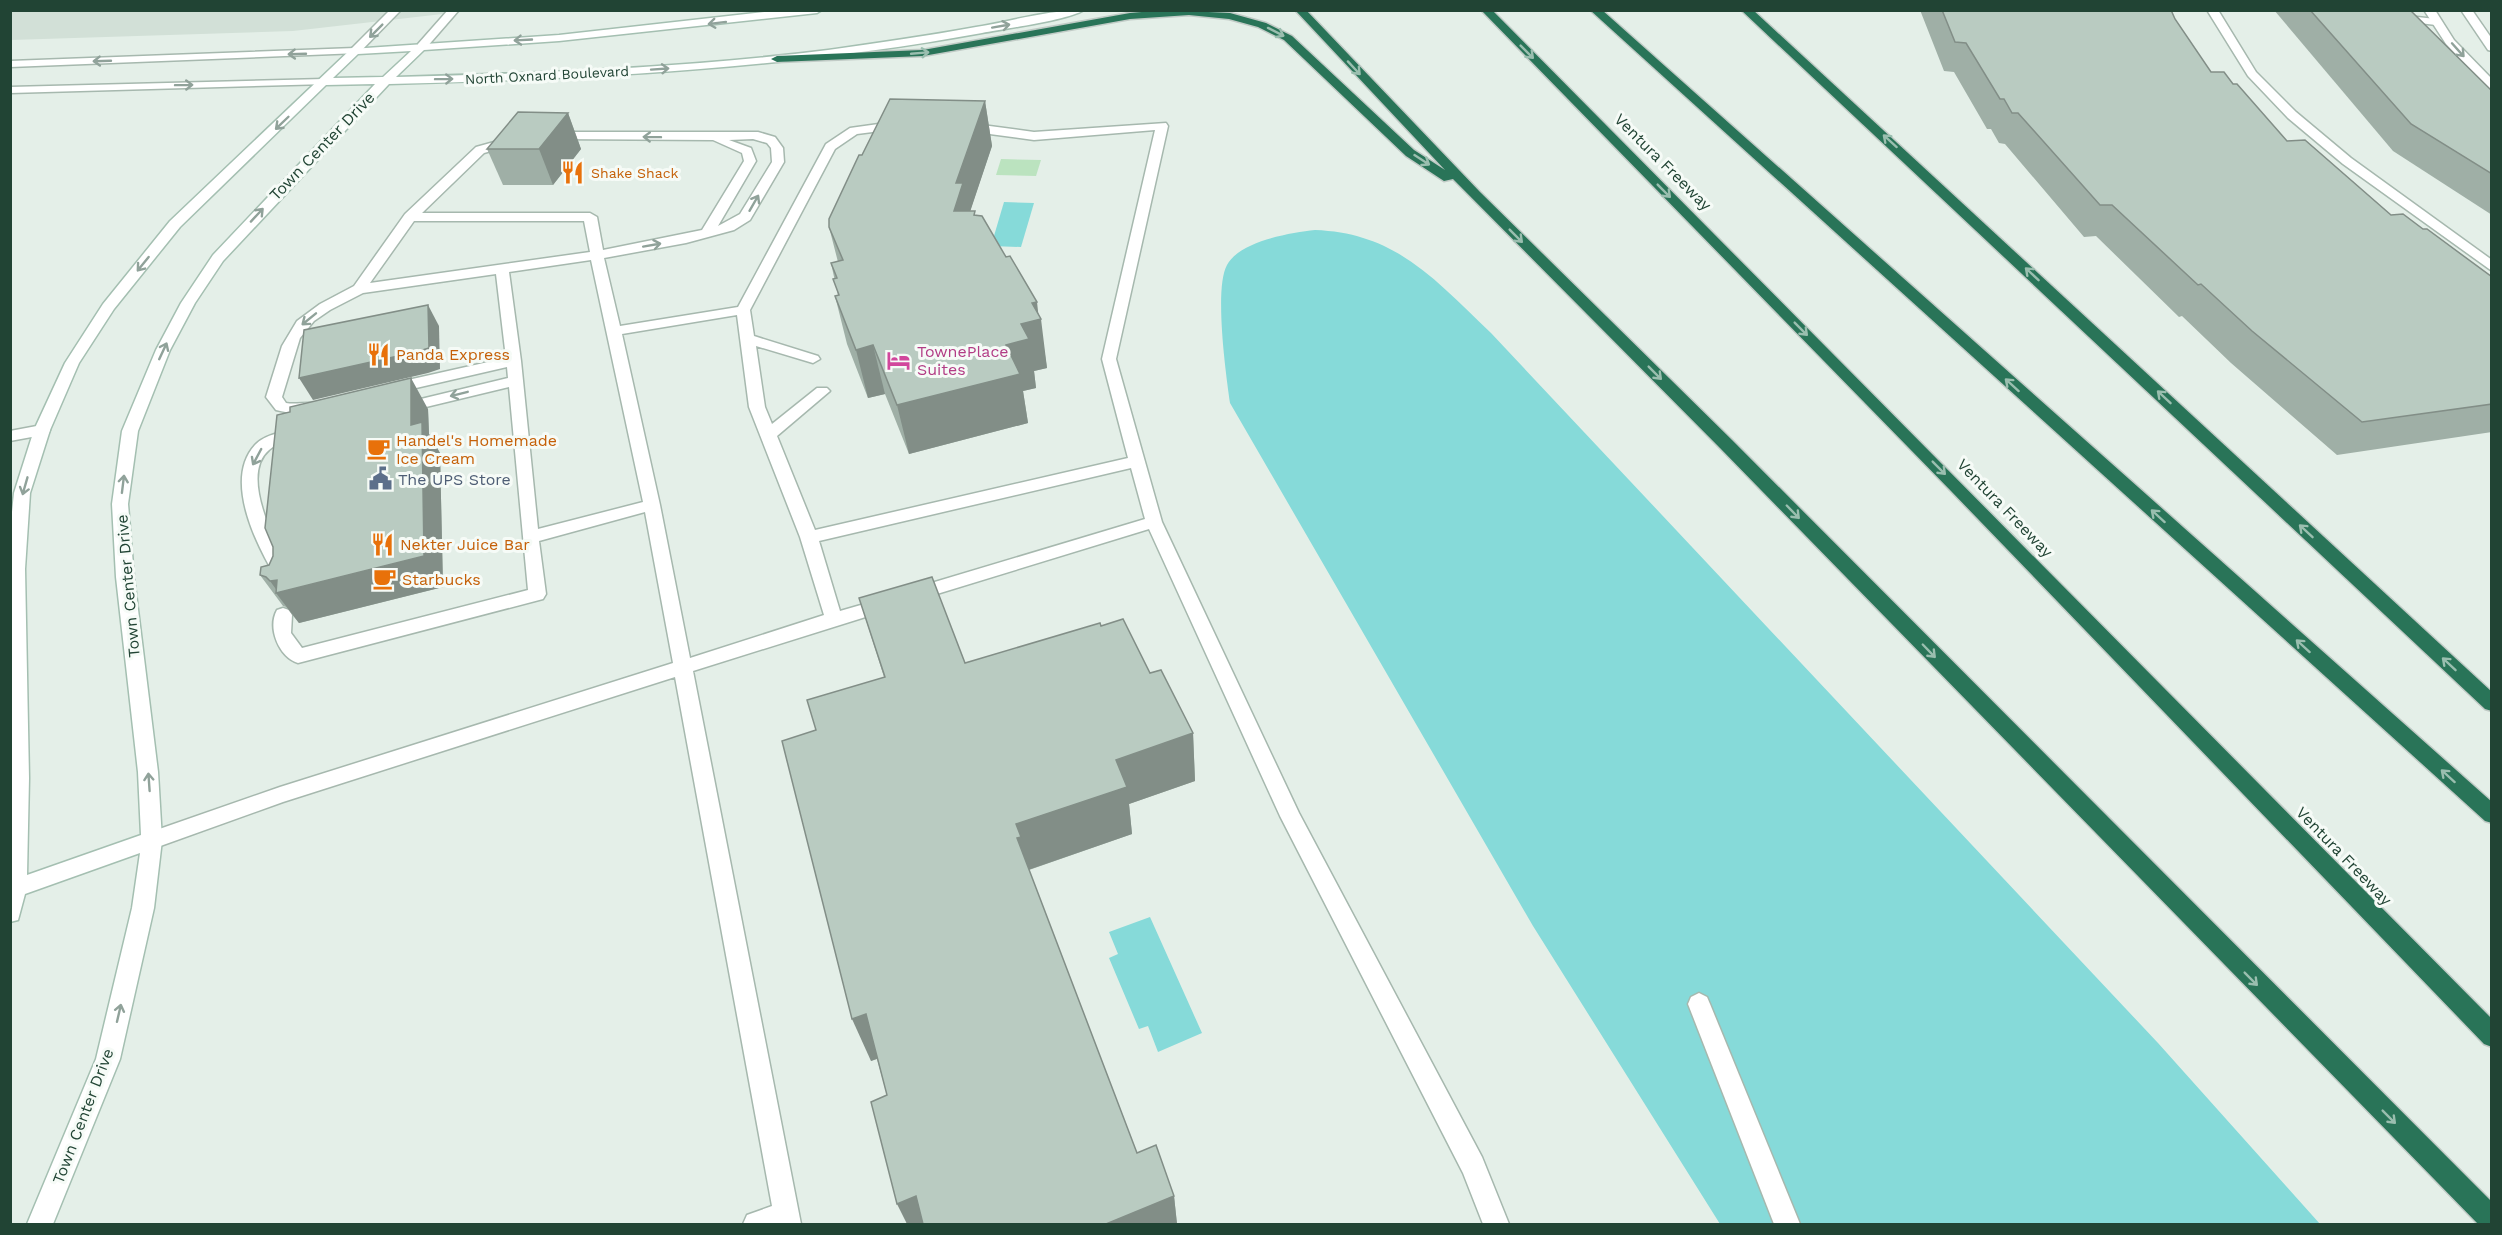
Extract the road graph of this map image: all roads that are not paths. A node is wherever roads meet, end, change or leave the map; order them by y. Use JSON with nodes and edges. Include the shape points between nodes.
{"nodes":[{"id":1,"x":396,"y":10,"type":"edge"},
{"id":2,"x":454,"y":10,"type":"edge"},
{"id":3,"x":817,"y":10,"type":"edge"},
{"id":4,"x":1079,"y":10,"type":"edge"},
{"id":5,"x":1300,"y":10,"type":"edge"},
{"id":6,"x":1486,"y":10,"type":"edge"},
{"id":7,"x":1595,"y":10,"type":"edge"},
{"id":8,"x":2212,"y":10,"type":"edge"},
{"id":9,"x":2429,"y":10,"type":"edge"},
{"id":10,"x":2466,"y":10,"type":"edge"},
{"id":11,"x":1748,"y":11,"type":"edge"},
{"id":12,"x":2384,"y":16,"type":"edge"},
{"id":13,"x":2436,"y":22,"type":"junction"},
{"id":14,"x":422,"y":46,"type":"junction"},
{"id":15,"x":2492,"y":48,"type":"edge"},
{"id":16,"x":355,"y":51,"type":"junction"},
{"id":17,"x":777,"y":59,"type":"junction"},
{"id":18,"x":10,"y":64,"type":"edge"},
{"id":19,"x":386,"y":81,"type":"junction"},
{"id":20,"x":324,"y":82,"type":"junction"},
{"id":21,"x":2492,"y":86,"type":"edge"},
{"id":22,"x":10,"y":90,"type":"edge"},
{"id":23,"x":915,"y":126,"type":"edge"},
{"id":24,"x":949,"y":126,"type":"edge"},
{"id":25,"x":710,"y":137,"type":"junction"},
{"id":26,"x":1475,"y":195,"type":"junction"},
{"id":27,"x":410,"y":217,"type":"junction"},
{"id":28,"x":707,"y":233,"type":"junction"},
{"id":29,"x":597,"y":255,"type":"junction"},
{"id":30,"x":2492,"y":267,"type":"edge"},
{"id":31,"x":502,"y":268,"type":"junction"},
{"id":32,"x":359,"y":288,"type":"junction"},
{"id":33,"x":743,"y":310,"type":"junction"},
{"id":34,"x":614,"y":331,"type":"junction"},
{"id":35,"x":747,"y":339,"type":"junction"},
{"id":36,"x":813,"y":359,"type":"dead end"},
{"id":37,"x":514,"y":361,"type":"junction"},
{"id":38,"x":516,"y":381,"type":"junction"},
{"id":39,"x":822,"y":391,"type":"dead end"},
{"id":40,"x":378,"y":392,"type":"edge"},
{"id":41,"x":333,"y":402,"type":"edge"},
{"id":42,"x":390,"y":411,"type":"edge"},
{"id":43,"x":42,"y":430,"type":"junction"},
{"id":44,"x":310,"y":430,"type":"edge"},
{"id":45,"x":768,"y":435,"type":"junction"},
{"id":46,"x":10,"y":436,"type":"edge"},
{"id":47,"x":1137,"y":461,"type":"junction"},
{"id":48,"x":652,"y":505,"type":"junction"},
{"id":49,"x":1154,"y":522,"type":"junction"},
{"id":50,"x":530,"y":537,"type":"junction"},
{"id":51,"x":809,"y":537,"type":"junction"},
{"id":52,"x":285,"y":590,"type":"edge"},
{"id":53,"x":283,"y":615,"type":"edge"},
{"id":54,"x":834,"y":620,"type":"junction"},
{"id":55,"x":682,"y":667,"type":"junction"},
{"id":56,"x":2492,"y":704,"type":"edge"},
{"id":57,"x":2492,"y":815,"type":"edge"},
{"id":58,"x":152,"y":840,"type":"junction"},
{"id":59,"x":16,"y":888,"type":"junction"},
{"id":60,"x":10,"y":913,"type":"edge"},
{"id":61,"x":1699,"y":1004,"type":"dead end"},
{"id":62,"x":2492,"y":1036,"type":"edge"},
{"id":63,"x":787,"y":1219,"type":"edge"},
{"id":64,"x":2492,"y":1221,"type":"edge"},
{"id":65,"x":40,"y":1224,"type":"edge"},
{"id":66,"x":756,"y":1224,"type":"edge"},
{"id":67,"x":1496,"y":1224,"type":"edge"},
{"id":68,"x":1787,"y":1224,"type":"edge"}],
"edges":[{"from":1,"to":16,"type":"main road","one_way":true},
{"from":2,"to":14,"type":"main road","name":"Town Center Drive"},
{"from":3,"to":14,"type":"main road","one_way":true,"via":[[559,38]]},
{"from":17,"to":4,"type":"main road","name":"North Oxnard Boulevard","one_way":true,"via":[[912,42]]},
{"from":5,"to":26,"type":"highway","one_way":true},
{"from":6,"to":62,"type":"highway","name":"Ventura Freeway","one_way":true},
{"from":57,"to":7,"type":"highway","one_way":true},
{"from":8,"to":30,"type":"main road","via":[[2252,74],[2292,115],[2346,161]]},
{"from":9,"to":13,"type":"main road"},
{"from":10,"to":15,"type":"main road"},
{"from":56,"to":11,"type":"highway","one_way":true},
{"from":12,"to":13,"type":"main road"},
{"from":13,"to":21,"type":"main road","one_way":true},
{"from":14,"to":16,"type":"main road"},
{"from":14,"to":19,"type":"main road","name":"Town Center Drive"},
{"from":16,"to":18,"type":"main road","one_way":true},
{"from":16,"to":20,"type":"main road"},
{"from":19,"to":17,"type":"main road","name":"North Oxnard Boulevard","one_way":true,"via":[[562,75]]},
{"from":17,"to":26,"type":"highway","one_way":true,"via":[[923,53],[1130,16],[1189,12],[1230,16],[1288,38],[1410,153]]},
{"from":19,"to":20,"type":"main road","name":"North Oxnard Boulevard"},
{"from":58,"to":19,"type":"main road","name":"Town Center Drive","one_way":true,"via":[[120,504],[130,431],[163,350],[218,258]]},
{"from":22,"to":20,"type":"main road","name":"North Oxnard Boulevard","one_way":true},
{"from":20,"to":43,"type":"main road","one_way":true,"via":[[175,224],[108,307],[72,363]]},
{"from":23,"to":33,"type":"main road","via":[[854,130],[830,147]]},
{"from":24,"to":47,"type":"main road","via":[[1034,136],[1162,126],[1109,359]]},
{"from":25,"to":27,"type":"main road","one_way":true,"via":[[530,137],[480,150]]},
{"from":25,"to":28,"type":"main road","via":[[747,151],[750,161]]},
{"from":28,"to":25,"type":"main road","one_way":true,"via":[[729,228],[745,217],[778,162],[777,148],[771,140],[754,135]]},
{"from":26,"to":64,"type":"highway","one_way":true},
{"from":27,"to":29,"type":"main road","via":[[590,217]]},
{"from":27,"to":32,"type":"main road"},
{"from":29,"to":28,"type":"main road","one_way":true},
{"from":29,"to":31,"type":"main road"},
{"from":29,"to":34,"type":"main road"},
{"from":31,"to":32,"type":"main road"},
{"from":31,"to":37,"type":"main road"},
{"from":32,"to":41,"type":"main road","one_way":true,"via":[[310,317],[298,329],[274,397],[281,407],[299,410]]},
{"from":33,"to":34,"type":"main road"},
{"from":33,"to":35,"type":"main road"},
{"from":34,"to":48,"type":"main road"},
{"from":35,"to":36,"type":"main road"},
{"from":35,"to":45,"type":"main road","via":[[757,407]]},
{"from":37,"to":38,"type":"main road"},
{"from":37,"to":40,"type":"main road"},
{"from":38,"to":42,"type":"main road","one_way":true},
{"from":38,"to":50,"type":"main road"},
{"from":39,"to":45,"type":"main road"},
{"from":43,"to":46,"type":"main road"},
{"from":43,"to":59,"type":"main road","one_way":true,"via":[[22,493],[16,569],[20,778]]},
{"from":44,"to":52,"type":"main road","one_way":true,"via":[[276,439],[261,449],[252,463],[250,486],[259,527],[286,579]]},
{"from":45,"to":51,"type":"main road"},
{"from":47,"to":49,"type":"main road"},
{"from":47,"to":51,"type":"main road"},
{"from":48,"to":50,"type":"main road"},
{"from":48,"to":55,"type":"main road"},
{"from":49,"to":54,"type":"main road"},
{"from":49,"to":67,"type":"main road","via":[[1290,816],[1473,1166]]},
{"from":50,"to":53,"type":"main road","via":[[537,594],[298,656],[282,634]]},
{"from":51,"to":54,"type":"main road"},
{"from":54,"to":55,"type":"main road"},
{"from":55,"to":58,"type":"main road","via":[[280,795]]},
{"from":55,"to":63,"type":"main road"},
{"from":58,"to":59,"type":"main road"},
{"from":65,"to":58,"type":"main road","name":"Town Center Drive","one_way":true,"via":[[108,1059],[143,908]]},
{"from":59,"to":60,"type":"main road"},
{"from":61,"to":68,"type":"main road"},
{"from":63,"to":66,"type":"main road"}]}
